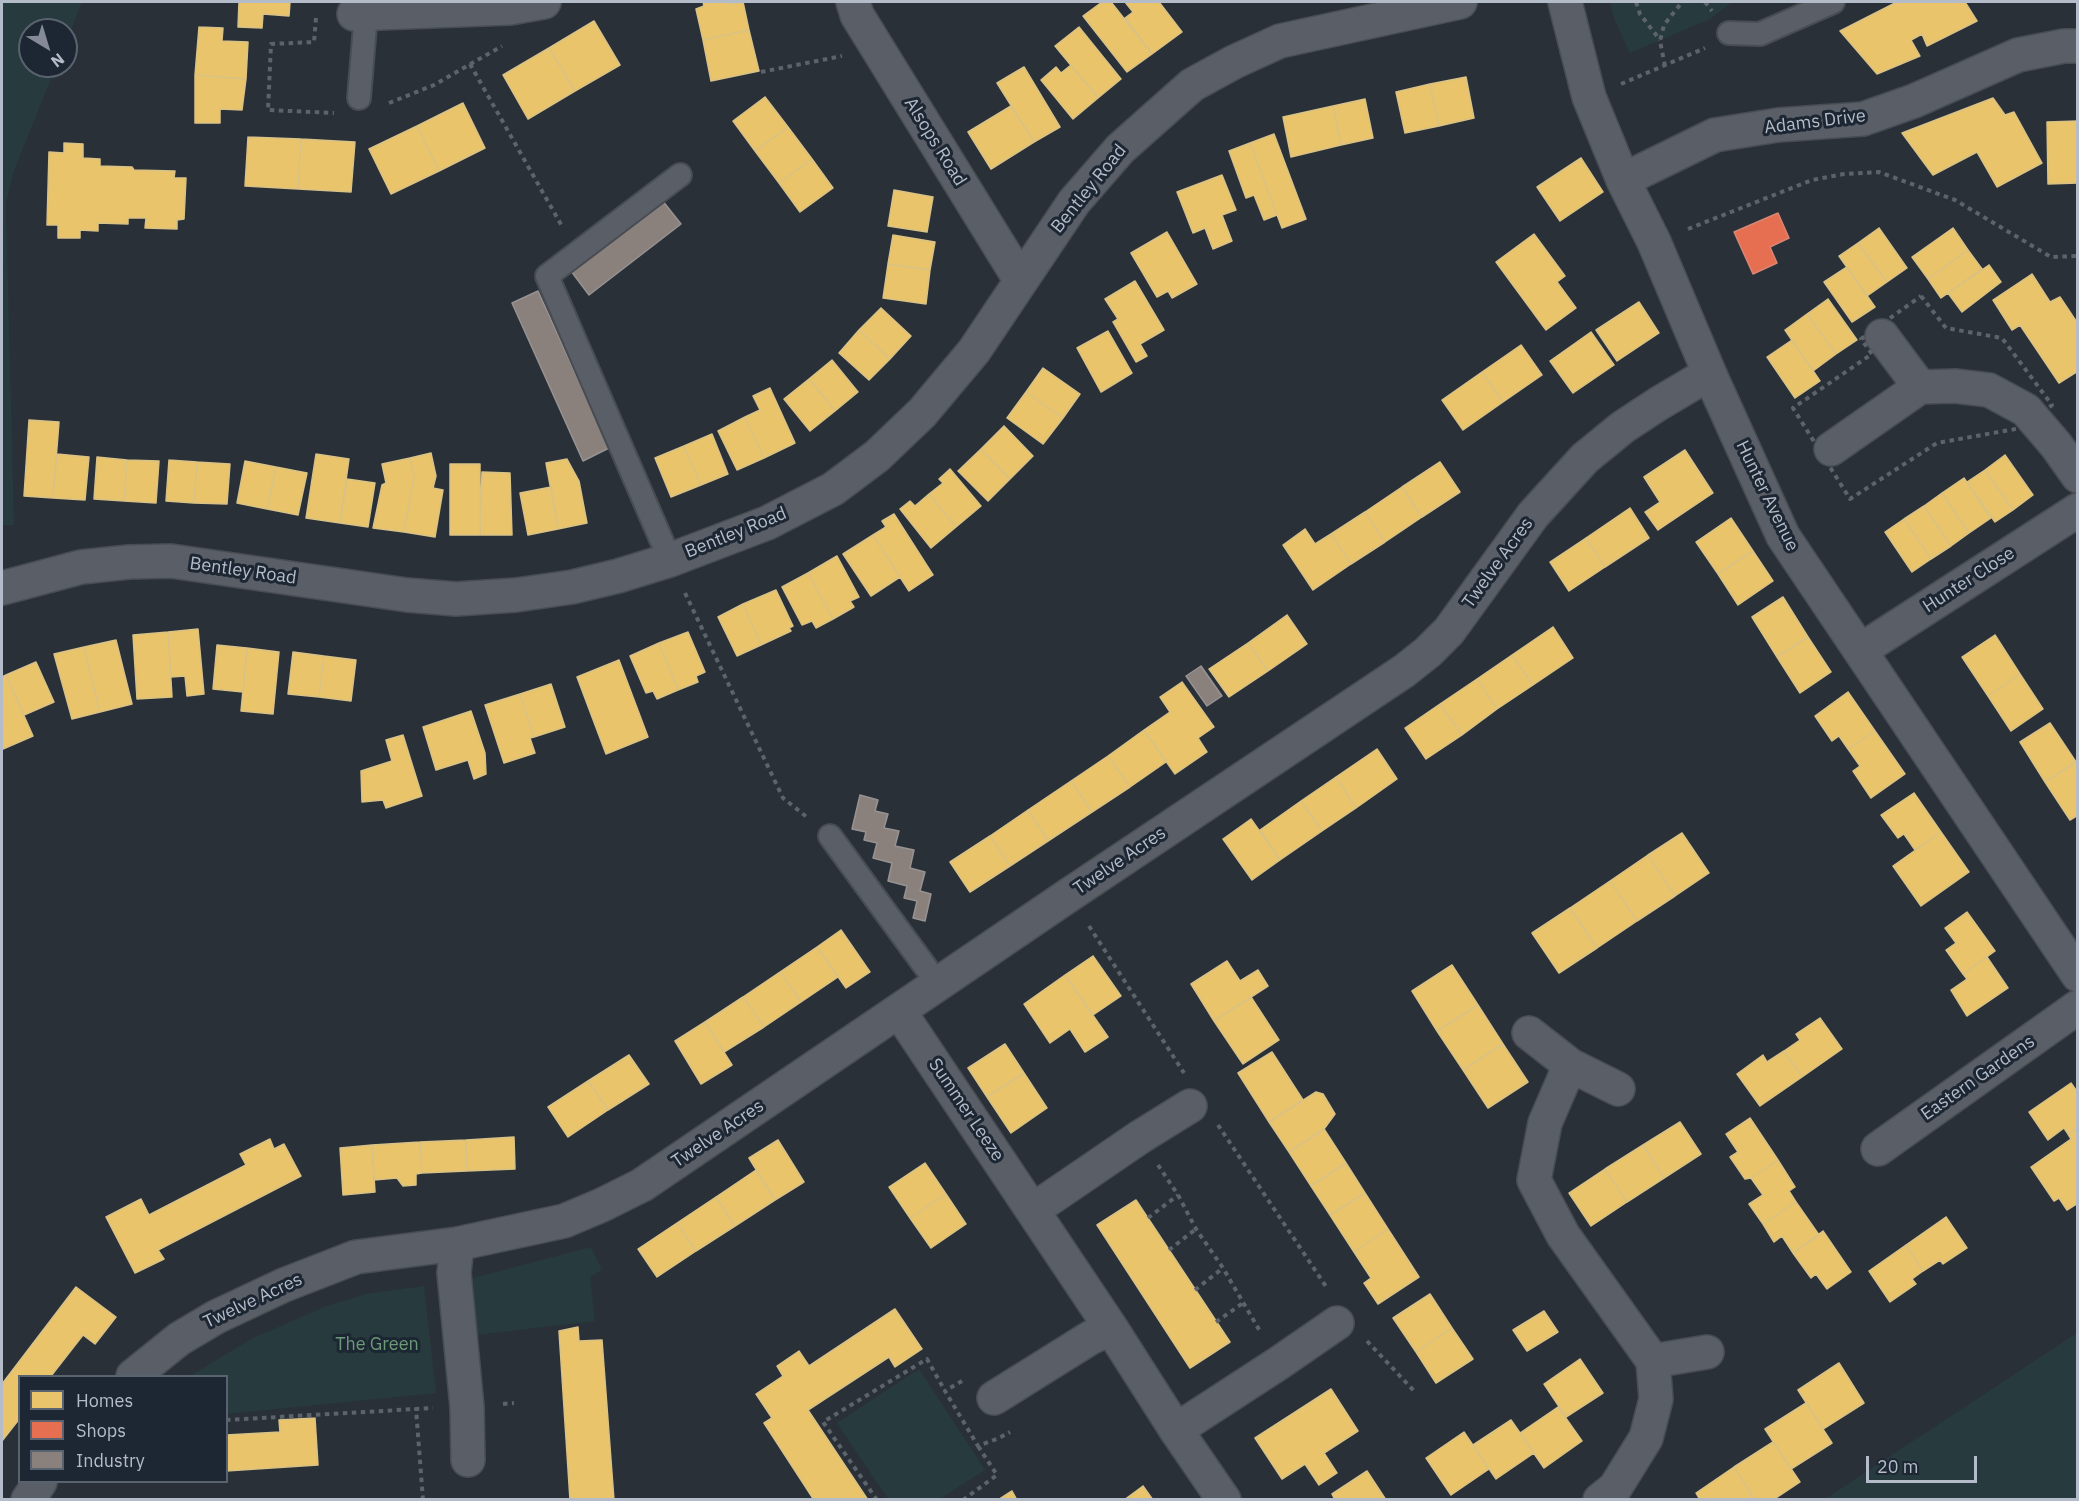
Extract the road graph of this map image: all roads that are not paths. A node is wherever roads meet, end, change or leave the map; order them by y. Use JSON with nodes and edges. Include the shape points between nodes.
{"nodes":[{"id":1,"x":544,"y":2,"type":"edge"},
{"id":2,"x":853,"y":2,"type":"edge"},
{"id":3,"x":1460,"y":2,"type":"edge"},
{"id":4,"x":1565,"y":2,"type":"edge"},
{"id":5,"x":1833,"y":2,"type":"edge"},
{"id":6,"x":360,"y":14,"type":"joint"},
{"id":7,"x":1729,"y":33,"type":"road end"},
{"id":8,"x":2078,"y":46,"type":"edge"},
{"id":9,"x":359,"y":98,"type":"dead end"},
{"id":10,"x":680,"y":175,"type":"dead end"},
{"id":11,"x":1623,"y":180,"type":"junction"},
{"id":12,"x":1021,"y":281,"type":"junction"},
{"id":13,"x":1882,"y":336,"type":"dead end"},
{"id":14,"x":1711,"y":377,"type":"junction"},
{"id":15,"x":1920,"y":387,"type":"junction"},
{"id":16,"x":1831,"y":449,"type":"dead end"},
{"id":17,"x":2078,"y":476,"type":"edge"},
{"id":18,"x":2078,"y":510,"type":"edge"},
{"id":19,"x":670,"y":560,"type":"junction"},
{"id":20,"x":2,"y":588,"type":"edge"},
{"id":21,"x":1861,"y":650,"type":"junction"},
{"id":22,"x":830,"y":836,"type":"road end"},
{"id":23,"x":2078,"y":975,"type":"edge"},
{"id":24,"x":938,"y":984,"type":"junction"},
{"id":25,"x":2078,"y":1007,"type":"edge"},
{"id":26,"x":899,"y":1011,"type":"junction"},
{"id":27,"x":1529,"y":1033,"type":"dead end"},
{"id":28,"x":1570,"y":1065,"type":"junction"},
{"id":29,"x":1618,"y":1089,"type":"dead end"},
{"id":30,"x":1196,"y":1103,"type":"road end"},
{"id":31,"x":1878,"y":1149,"type":"dead end"},
{"id":32,"x":1033,"y":1210,"type":"junction"},
{"id":33,"x":457,"y":1244,"type":"junction"},
{"id":34,"x":1342,"y":1322,"type":"road end"},
{"id":35,"x":1111,"y":1328,"type":"junction"},
{"id":36,"x":1707,"y":1352,"type":"dead end"},
{"id":37,"x":1653,"y":1361,"type":"junction"},
{"id":38,"x":135,"y":1375,"type":"edge"},
{"id":39,"x":994,"y":1398,"type":"dead end"},
{"id":40,"x":1176,"y":1430,"type":"junction"},
{"id":41,"x":468,"y":1460,"type":"dead end"},
{"id":42,"x":39,"y":1483,"type":"edge"},
{"id":43,"x":28,"y":1500,"type":"edge"},
{"id":44,"x":1224,"y":1500,"type":"edge"},
{"id":45,"x":1600,"y":1500,"type":"edge"}],
"edges":[{"from":1,"to":6,"type":"street","via":[[510,8]]},
{"from":2,"to":12,"type":"street","name":"Alsops Road","via":[[877,48]]},
{"from":3,"to":12,"type":"street","name":"Bentley Road","via":[[1280,41],[1192,85],[1120,149],[1074,202]]},
{"from":4,"to":11,"type":"street","name":"Hunter Avenue","via":[[1589,97]]},
{"from":5,"to":7,"type":"lane","via":[[1760,34]]},
{"from":6,"to":9,"type":"lane"},
{"from":8,"to":11,"type":"street","name":"Adams Drive","via":[[2019,55],[1863,119],[1778,125],[1715,135]]},
{"from":10,"to":19,"type":"lane","via":[[547,276]]},
{"from":11,"to":14,"type":"street","name":"Hunter Avenue","via":[[1654,242]]},
{"from":12,"to":19,"type":"street","name":"Bentley Road","via":[[974,351],[922,413],[877,456],[833,489],[767,523]]},
{"from":13,"to":15,"type":"street"},
{"from":14,"to":21,"type":"street","name":"Hunter Avenue","via":[[1783,536]]},
{"from":14,"to":24,"type":"street","name":"Twelve Acres","via":[[1658,404],[1585,458],[1533,515],[1449,631],[1404,671]]},
{"from":15,"to":16,"type":"street"},
{"from":15,"to":17,"type":"street","via":[[1989,390],[2026,410]]},
{"from":18,"to":21,"type":"street","name":"Hunter Close"},
{"from":19,"to":20,"type":"street","name":"Bentley Road","via":[[572,587],[456,599],[171,561],[81,567]]},
{"from":21,"to":23,"type":"street","name":"Hunter Avenue"},
{"from":22,"to":24,"type":"lane"},
{"from":24,"to":26,"type":"street","name":"Twelve Acres"},
{"from":25,"to":31,"type":"street","name":"Eastern Gardens"},
{"from":26,"to":32,"type":"street","name":"Summer Leeze"},
{"from":26,"to":33,"type":"street","name":"Twelve Acres","via":[[642,1185],[564,1221]]},
{"from":27,"to":28,"type":"street"},
{"from":28,"to":29,"type":"street"},
{"from":28,"to":37,"type":"street","via":[[1545,1123],[1534,1180],[1563,1235]]},
{"from":30,"to":32,"type":"street"},
{"from":32,"to":35,"type":"street","name":"Summer Leeze"},
{"from":33,"to":38,"type":"street","name":"Twelve Acres","via":[[356,1257],[292,1282],[216,1317],[179,1339]]},
{"from":33,"to":41,"type":"street","via":[[454,1273]]},
{"from":34,"to":40,"type":"street"},
{"from":35,"to":39,"type":"street"},
{"from":35,"to":40,"type":"street","name":"Summer Leeze"},
{"from":36,"to":37,"type":"street"},
{"from":37,"to":45,"type":"street","via":[[1656,1399],[1646,1438],[1615,1488]]},
{"from":40,"to":44,"type":"street","name":"Summer Leeze"},
{"from":42,"to":43,"type":"street"}]}
